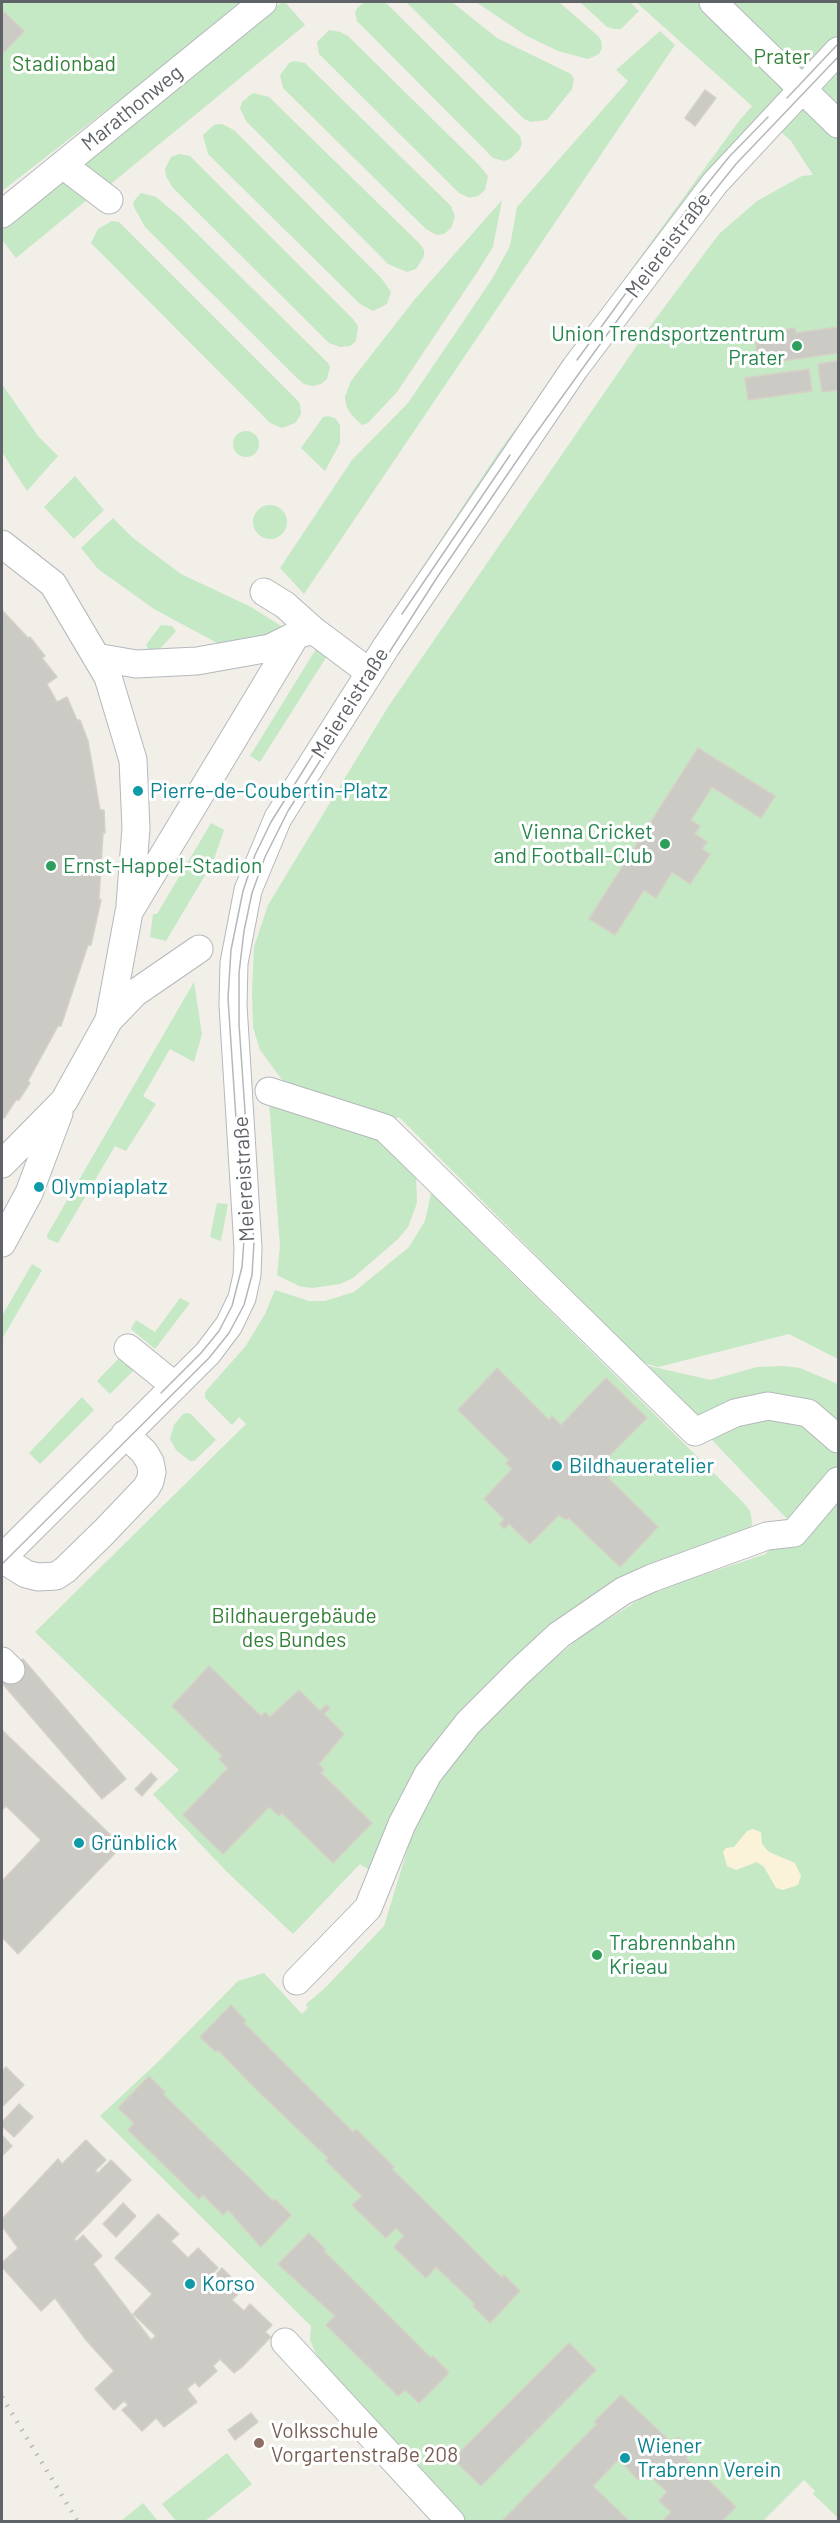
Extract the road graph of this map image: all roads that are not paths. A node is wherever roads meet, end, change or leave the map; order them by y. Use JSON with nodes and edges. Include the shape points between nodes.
{"nodes":[{"id":1,"x":263,"y":2,"type":"edge"},
{"id":2,"x":713,"y":2,"type":"edge"},
{"id":3,"x":838,"y":51,"type":"edge"},
{"id":4,"x":802,"y":88,"type":"junction"},
{"id":5,"x":838,"y":124,"type":"edge"},
{"id":6,"x":63,"y":165,"type":"junction"},
{"id":7,"x":109,"y":200,"type":"dead end"},
{"id":8,"x":2,"y":214,"type":"edge"},
{"id":9,"x":2,"y":544,"type":"edge"},
{"id":10,"x":264,"y":592,"type":"dead end"},
{"id":11,"x":305,"y":632,"type":"junction"},
{"id":12,"x":96,"y":657,"type":"junction"},
{"id":13,"x":369,"y":672,"type":"junction"},
{"id":14,"x":129,"y":912,"type":"junction"},
{"id":15,"x":199,"y":949,"type":"dead end"},
{"id":16,"x":110,"y":1020,"type":"junction"},
{"id":17,"x":269,"y":1091,"type":"dead end"},
{"id":18,"x":64,"y":1101,"type":"junction"},
{"id":19,"x":2,"y":1164,"type":"edge"},
{"id":20,"x":2,"y":1243,"type":"edge"},
{"id":21,"x":128,"y":1348,"type":"dead end"},
{"id":22,"x":175,"y":1386,"type":"junction"},
{"id":23,"x":125,"y":1434,"type":"junction"},
{"id":24,"x":838,"y":1439,"type":"edge"},
{"id":25,"x":838,"y":1480,"type":"edge"},
{"id":26,"x":2,"y":1559,"type":"edge"},
{"id":27,"x":297,"y":1981,"type":"dead end"},
{"id":28,"x":285,"y":2342,"type":"dead end"},
{"id":29,"x":451,"y":2522,"type":"edge"}],
"edges":[{"from":1,"to":6,"type":"street","name":"Marathonweg"},
{"from":2,"to":4,"type":"street"},
{"from":3,"to":4,"type":"street","name":"Meiereistraße"},
{"from":4,"to":5,"type":"street"},
{"from":4,"to":13,"type":"street","name":"Meiereistraße","via":[[715,183],[575,368]]},
{"from":6,"to":7,"type":"street"},
{"from":6,"to":8,"type":"street","name":"Marathonweg"},
{"from":9,"to":12,"type":"street","via":[[53,584]]},
{"from":10,"to":11,"type":"street","via":[[285,605]]},
{"from":11,"to":12,"type":"street","via":[[270,648],[197,661],[136,664]]},
{"from":11,"to":13,"type":"street"},
{"from":11,"to":14,"type":"street"},
{"from":12,"to":14,"type":"street","via":[[108,677],[133,760],[136,828]]},
{"from":13,"to":22,"type":"street","name":"Meiereistraße","via":[[278,818],[248,890],[234,963],[233,1005],[247,1275],[242,1298],[229,1325]]},
{"from":14,"to":16,"type":"street"},
{"from":15,"to":16,"type":"street","via":[[135,993]]},
{"from":16,"to":18,"type":"street"},
{"from":17,"to":24,"type":"street","via":[[385,1128],[414,1144],[695,1432],[735,1413],[768,1406],[808,1413]]},
{"from":18,"to":19,"type":"street"},
{"from":18,"to":20,"type":"street","via":[[29,1193]]},
{"from":21,"to":22,"type":"street"},
{"from":22,"to":23,"type":"street","name":"Meiereistraße"},
{"from":23,"to":26,"type":"street","name":"Meiereistraße"},
{"from":23,"to":26,"type":"street","via":[[150,1462],[147,1488],[56,1576],[26,1574]]},
{"from":25,"to":27,"type":"street","via":[[794,1533],[767,1536],[623,1591],[559,1635],[519,1672],[468,1723],[428,1774],[402,1824],[368,1908]]},
{"from":28,"to":29,"type":"street"}]}
